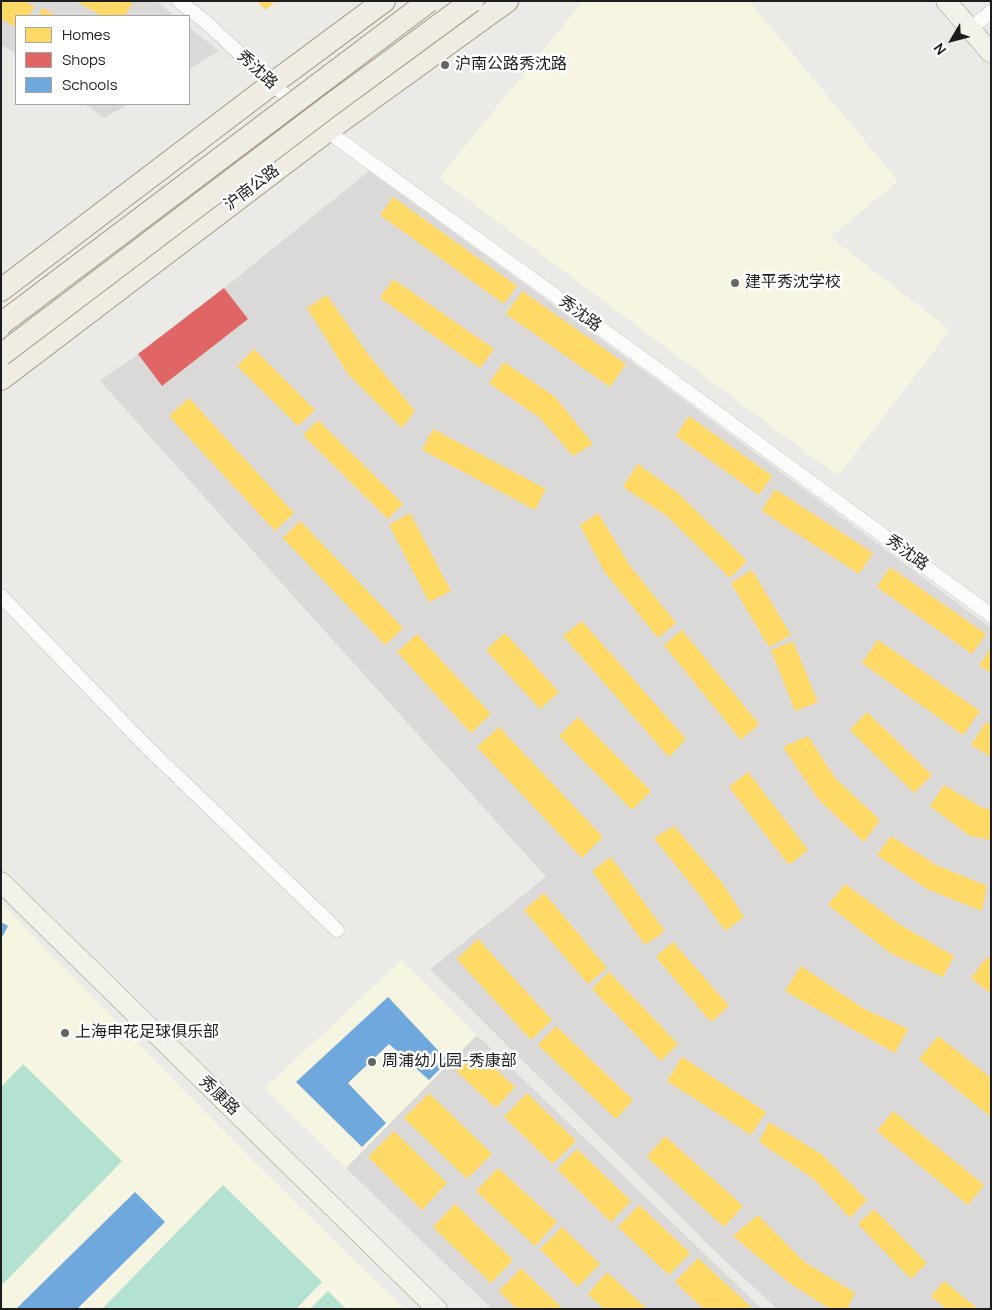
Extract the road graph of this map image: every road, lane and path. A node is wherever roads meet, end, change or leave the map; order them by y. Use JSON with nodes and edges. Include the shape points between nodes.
{"nodes":[{"id":1,"x":180,"y":1,"type":"edge"},
{"id":2,"x":384,"y":1,"type":"edge"},
{"id":3,"x":429,"y":1,"type":"edge"},
{"id":4,"x":472,"y":1,"type":"edge"},
{"id":5,"x":507,"y":1,"type":"edge"},
{"id":6,"x":946,"y":1,"type":"edge"},
{"id":7,"x":991,"y":12,"type":"edge"},
{"id":8,"x":970,"y":29,"type":"junction"},
{"id":9,"x":991,"y":53,"type":"edge"},
{"id":10,"x":272,"y":84,"type":"junction"},
{"id":11,"x":327,"y":131,"type":"junction"},
{"id":12,"x":1,"y":290,"type":"edge"},
{"id":13,"x":1,"y":324,"type":"edge"},
{"id":14,"x":1,"y":356,"type":"edge"},
{"id":15,"x":1,"y":380,"type":"edge"},
{"id":16,"x":1,"y":596,"type":"edge"},
{"id":17,"x":991,"y":615,"type":"edge"},
{"id":18,"x":1,"y":882,"type":"edge"},
{"id":19,"x":337,"y":930,"type":"dead end"},
{"id":20,"x":437,"y":1309,"type":"edge"}],
"edges":[{"from":1,"to":10,"type":"street","name":"秀沈路"},
{"from":2,"to":10,"type":"main road"},
{"from":3,"to":13,"type":"main road","bridge":true},
{"from":4,"to":14,"type":"main road","bridge":true},
{"from":5,"to":11,"type":"main road","name":"沪南公路"},
{"from":6,"to":8,"type":"street"},
{"from":7,"to":8,"type":"street"},
{"from":8,"to":9,"type":"street"},
{"from":10,"to":11,"type":"street","name":"秀沈路"},
{"from":10,"to":12,"type":"main road"},
{"from":11,"to":15,"type":"main road","name":"沪南公路"},
{"from":11,"to":17,"type":"street","name":"秀沈路"},
{"from":16,"to":19,"type":"street","via":[[145,745]]},
{"from":18,"to":20,"type":"street","name":"秀康路"}]}
